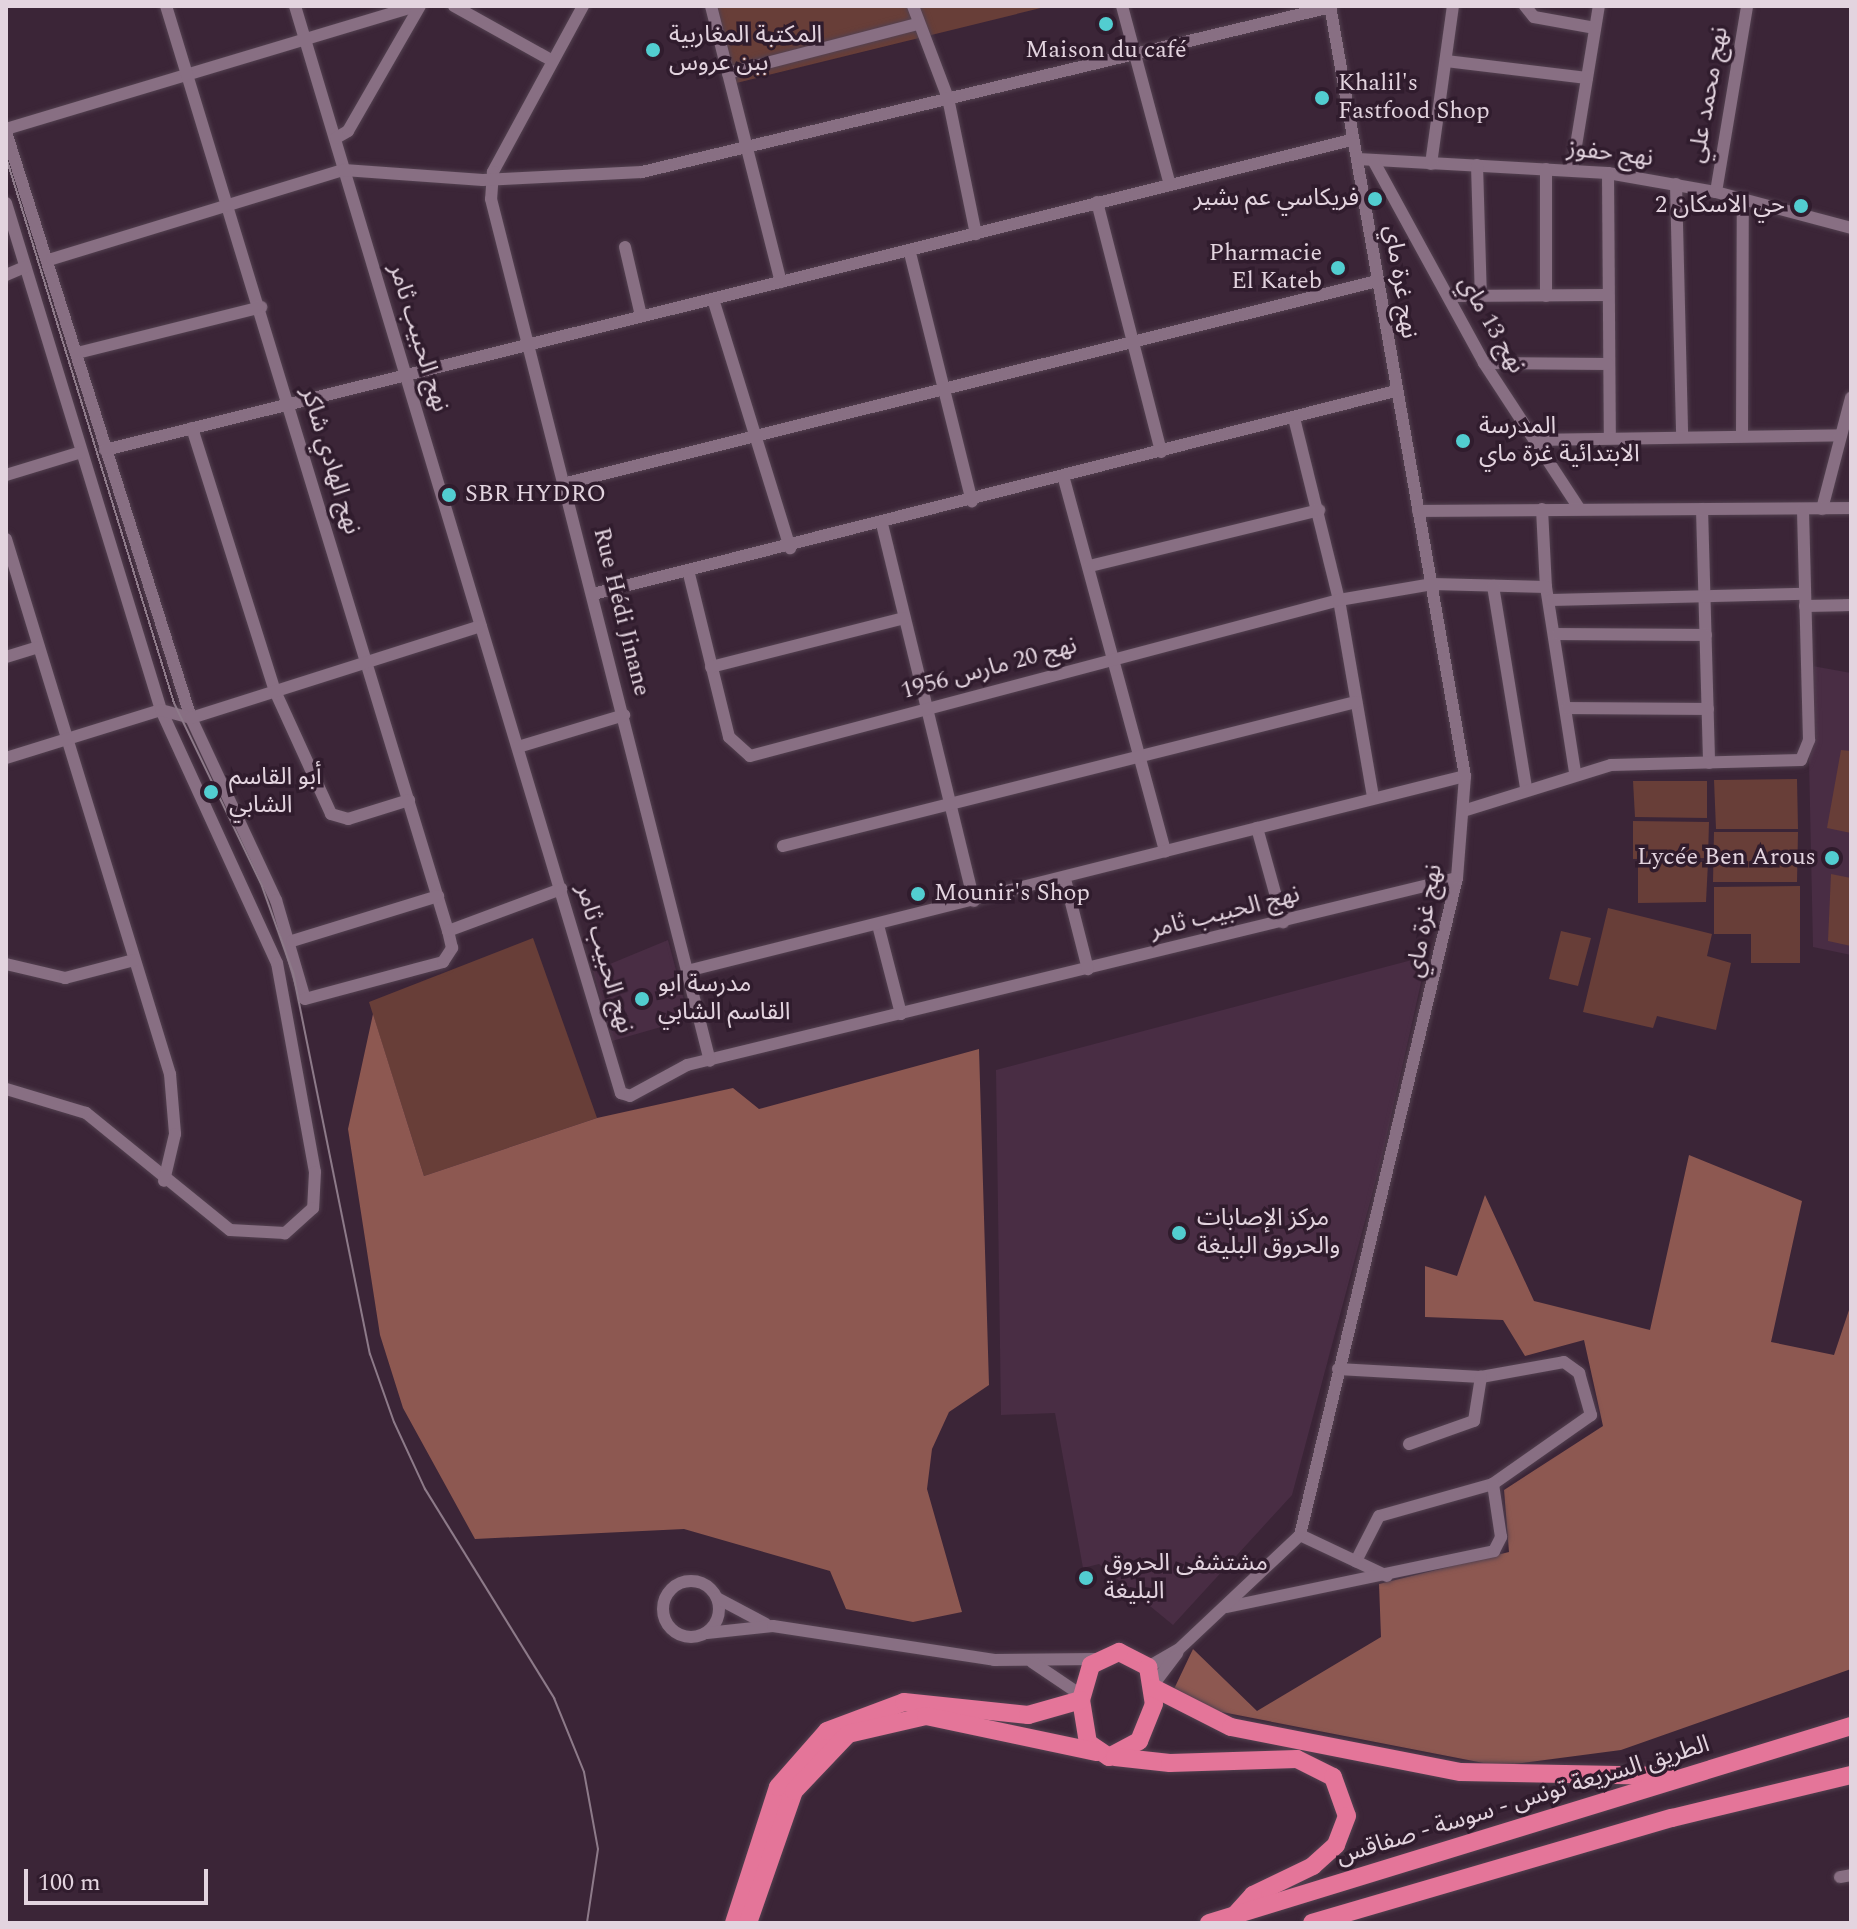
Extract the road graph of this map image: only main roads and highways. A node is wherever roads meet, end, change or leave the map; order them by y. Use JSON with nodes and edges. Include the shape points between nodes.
{"nodes":[{"id":1,"x":1152,"y":1680,"type":"junction"},
{"id":2,"x":1081,"y":1697,"type":"junction"},
{"id":3,"x":1851,"y":1726,"type":"edge"},
{"id":4,"x":1106,"y":1755,"type":"junction"},
{"id":5,"x":1851,"y":1775,"type":"edge"},
{"id":6,"x":1679,"y":1777,"type":"junction"},
{"id":7,"x":1235,"y":1915,"type":"junction"},
{"id":8,"x":734,"y":1923,"type":"edge"},
{"id":9,"x":748,"y":1923,"type":"edge"},
{"id":10,"x":1209,"y":1923,"type":"edge"},
{"id":11,"x":1312,"y":1923,"type":"edge"}],
"edges":[{"from":1,"to":2,"type":"highway","via":[[1129,1653],[1097,1659]]},
{"from":1,"to":4,"type":"highway","via":[[1144,1732]]},
{"from":1,"to":6,"type":"highway","via":[[1231,1727],[1461,1772]]},
{"from":2,"to":4,"type":"highway","via":[[1086,1737]]},
{"from":2,"to":8,"type":"highway","via":[[1028,1715],[904,1702],[827,1731],[778,1787]]},
{"from":3,"to":6,"type":"highway","name":"الطريق السريعة تونس - سوسة - صفاقس"},
{"from":4,"to":7,"type":"highway","via":[[1185,1763],[1297,1759],[1333,1777],[1346,1806],[1336,1845],[1313,1866],[1253,1895]]},
{"from":4,"to":9,"type":"highway","via":[[926,1716],[848,1734],[794,1791]]},
{"from":5,"to":11,"type":"highway","via":[[1672,1818]]},
{"from":6,"to":7,"type":"highway","name":"الطريق السريعة تونس - سوسة - صفاقس"},
{"from":7,"to":10,"type":"highway","name":"الطريق السريعة تونس - سوسة - صفاقس"}]}
